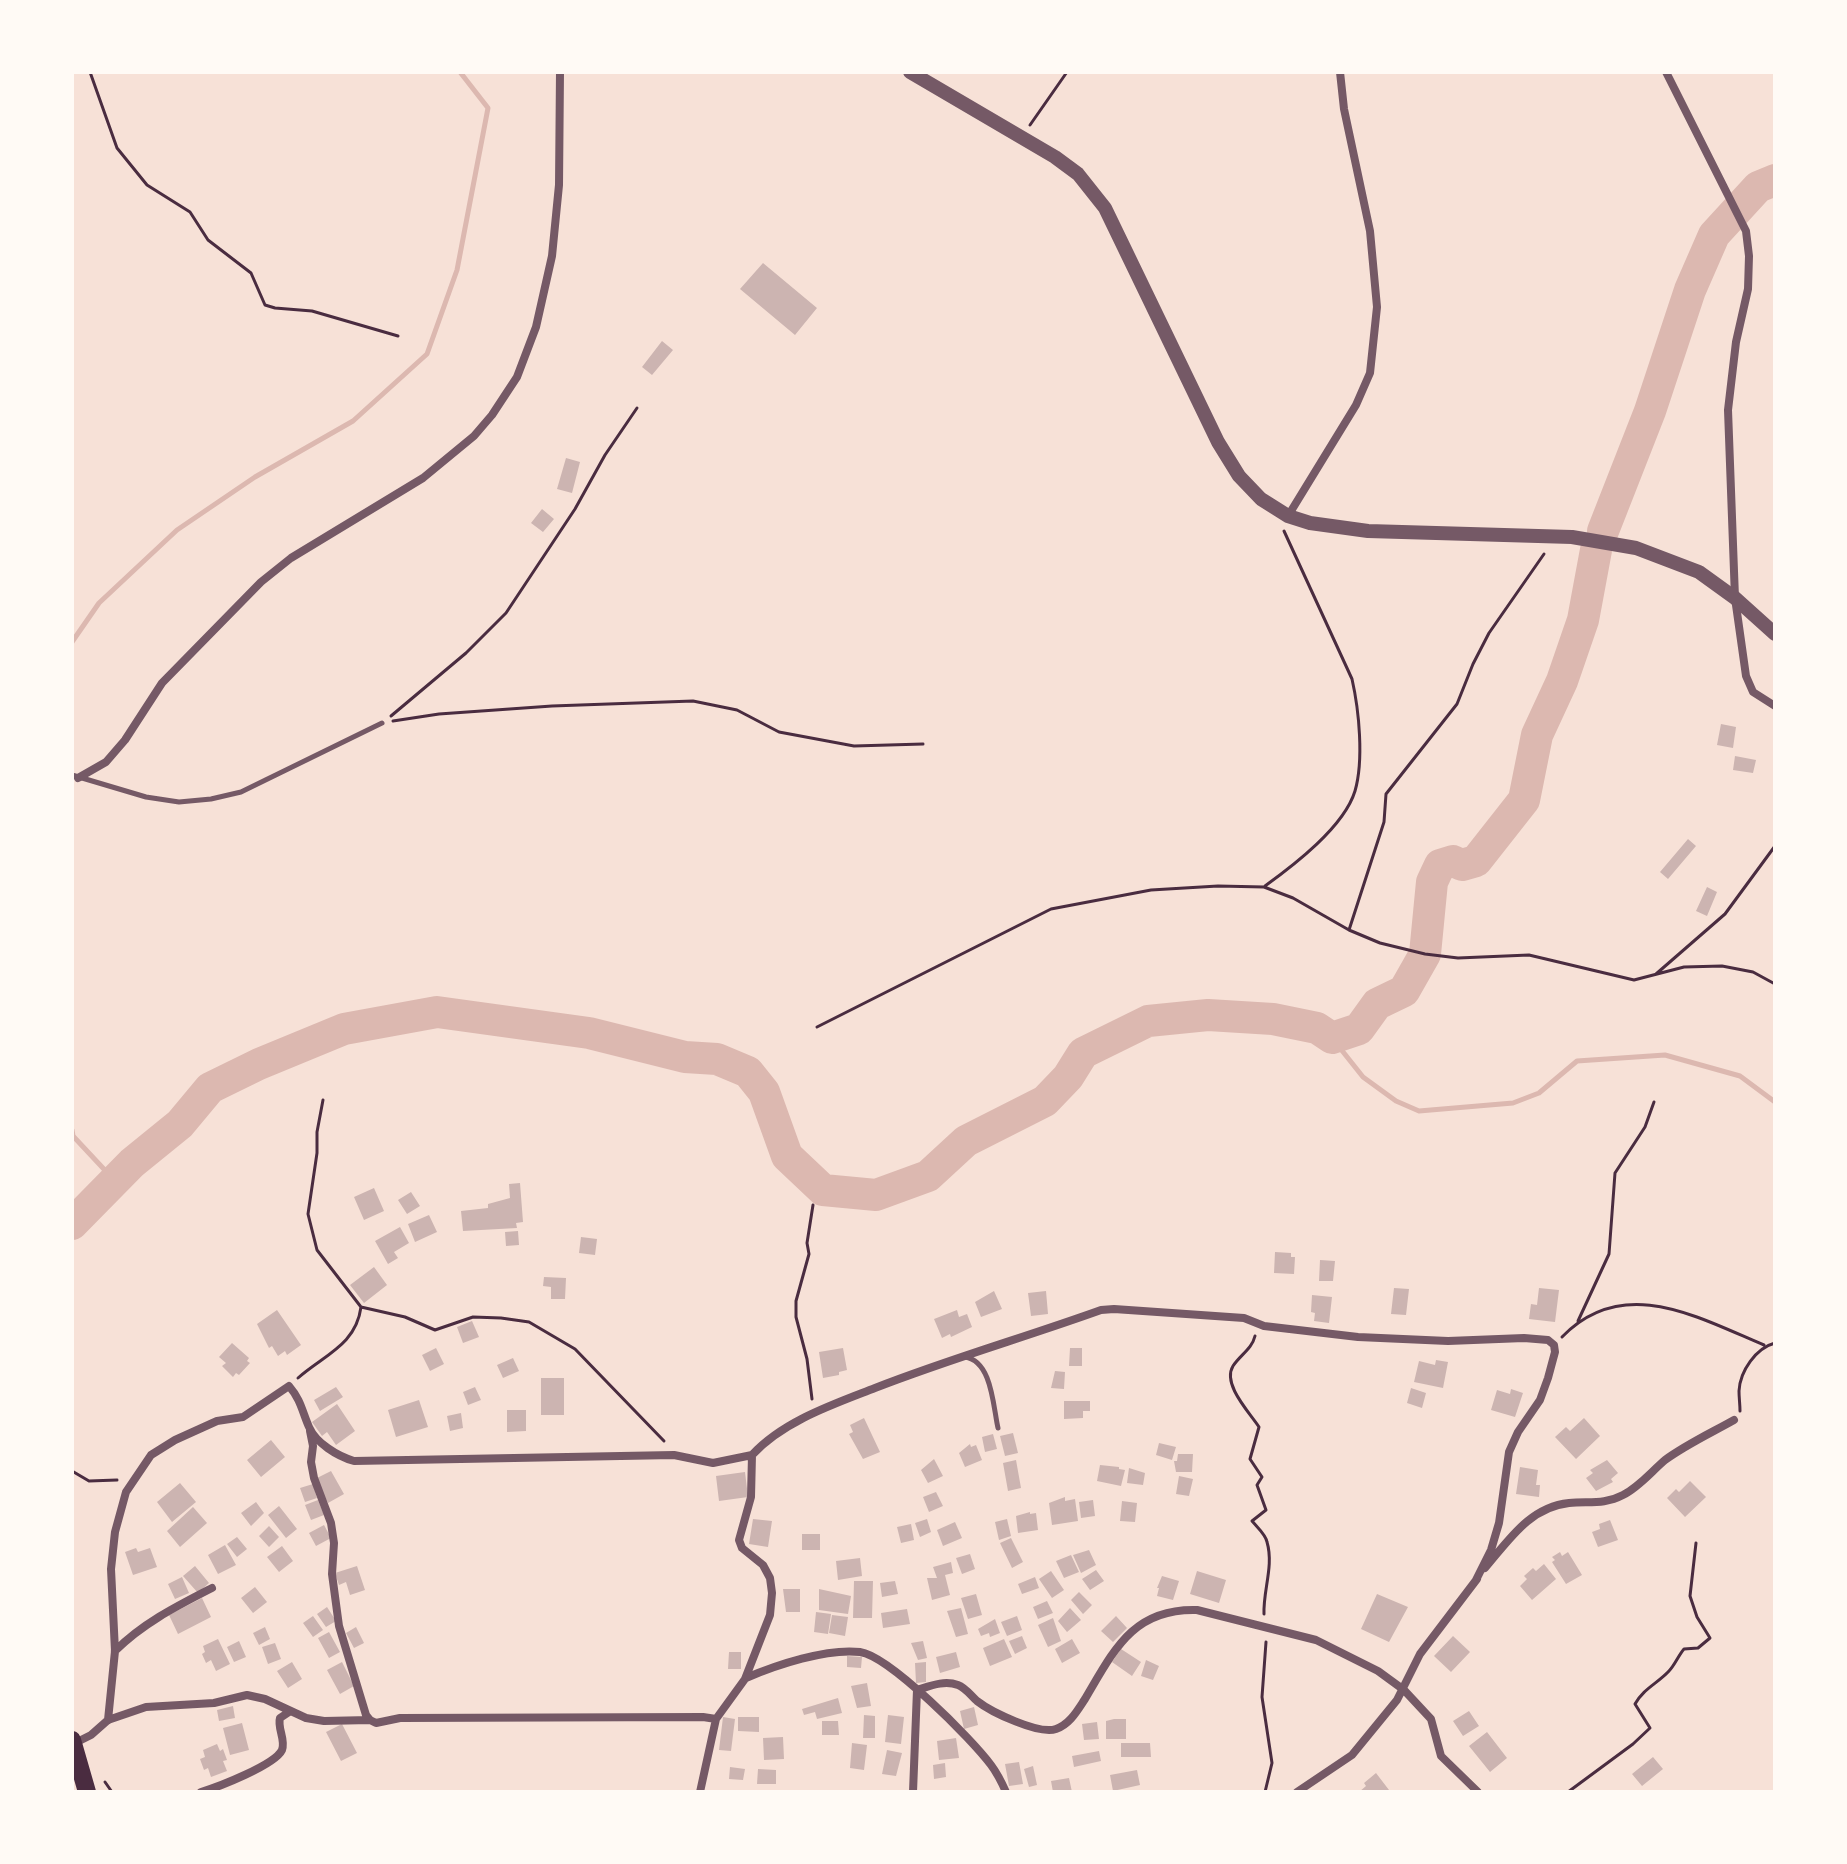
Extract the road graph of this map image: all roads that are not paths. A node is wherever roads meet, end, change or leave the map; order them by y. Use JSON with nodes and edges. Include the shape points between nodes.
{"nodes":[{"id":1,"x":560,"y":72,"type":"edge"},
{"id":2,"x":910,"y":72,"type":"edge"},
{"id":3,"x":1340,"y":72,"type":"edge"},
{"id":4,"x":1666,"y":72,"type":"edge"},
{"id":5,"x":1288,"y":516,"type":"junction"},
{"id":6,"x":1735,"y":598,"type":"junction"},
{"id":7,"x":1775,"y":634,"type":"edge"},
{"id":8,"x":1775,"y":706,"type":"edge"},
{"id":9,"x":382,"y":723,"type":"road end"},
{"id":10,"x":75,"y":777,"type":"edge"},
{"id":11,"x":964,"y":1356,"type":"junction"},
{"id":12,"x":1734,"y":1420,"type":"road end"},
{"id":13,"x":998,"y":1428,"type":"dead end"},
{"id":14,"x":309,"y":1429,"type":"junction"},
{"id":15,"x":752,"y":1455,"type":"junction"},
{"id":16,"x":1476,"y":1580,"type":"junction"},
{"id":17,"x":212,"y":1588,"type":"dead end"},
{"id":18,"x":115,"y":1651,"type":"junction"},
{"id":19,"x":745,"y":1679,"type":"junction"},
{"id":20,"x":917,"y":1690,"type":"junction"},
{"id":21,"x":1404,"y":1690,"type":"junction"},
{"id":22,"x":289,"y":1712,"type":"junction"},
{"id":23,"x":716,"y":1719,"type":"junction"},
{"id":24,"x":108,"y":1720,"type":"junction"},
{"id":25,"x":370,"y":1720,"type":"junction"},
{"id":26,"x":73,"y":1741,"type":"edge"},
{"id":27,"x":75,"y":1763,"type":"edge"},
{"id":28,"x":87,"y":1792,"type":"edge"},
{"id":29,"x":201,"y":1792,"type":"edge"},
{"id":30,"x":700,"y":1792,"type":"edge"},
{"id":31,"x":913,"y":1792,"type":"edge"},
{"id":32,"x":1006,"y":1792,"type":"edge"},
{"id":33,"x":1297,"y":1792,"type":"edge"},
{"id":34,"x":1478,"y":1792,"type":"edge"}],
"edges":[{"from":1,"to":10,"type":"street","via":[[552,256],[536,327],[517,377],[492,415],[423,478],[261,582],[162,683],[106,762]]},
{"from":2,"to":5,"type":"street","via":[[1078,174],[1105,208],[1218,442],[1239,476]]},
{"from":3,"to":5,"type":"street","via":[[1370,231],[1377,307],[1370,373]]},
{"from":4,"to":6,"type":"street","via":[[1746,231],[1748,289],[1728,410]]},
{"from":5,"to":6,"type":"street","via":[[1368,531],[1572,537],[1636,548],[1699,572]]},
{"from":6,"to":7,"type":"street"},
{"from":6,"to":8,"type":"street","via":[[1746,676],[1753,692]]},
{"from":9,"to":10,"type":"lane","via":[[241,792],[211,799],[146,797]]},
{"from":11,"to":13,"type":"lane","via":[[984,1370]]},
{"from":11,"to":15,"type":"street","via":[[842,1401],[764,1442]]},
{"from":11,"to":16,"type":"street","via":[[1114,1309],[1232,1317],[1358,1337],[1548,1340],[1555,1352],[1540,1400],[1509,1452],[1499,1523]]},
{"from":12,"to":16,"type":"street","via":[[1709,1431],[1613,1500],[1552,1505],[1537,1513]]},
{"from":14,"to":15,"type":"street","via":[[328,1449],[354,1461],[674,1455],[713,1463]]},
{"from":14,"to":18,"type":"street","via":[[299,1398],[289,1386],[243,1417],[217,1421],[151,1455],[126,1492],[115,1532]]},
{"from":14,"to":25,"type":"street","via":[[314,1478],[331,1523],[339,1626]]},
{"from":15,"to":19,"type":"street","via":[[751,1497],[739,1540],[763,1565],[772,1593],[764,1635]]},
{"from":16,"to":21,"type":"street","via":[[1420,1654]]},
{"from":17,"to":18,"type":"street","via":[[132,1634]]},
{"from":18,"to":24,"type":"street"},
{"from":19,"to":20,"type":"street","via":[[789,1663],[863,1652]]},
{"from":19,"to":23,"type":"street"},
{"from":20,"to":21,"type":"street","via":[[937,1683],[958,1685],[985,1706],[1052,1731],[1078,1711],[1120,1643],[1138,1625],[1157,1614],[1197,1610],[1316,1640]]},
{"from":20,"to":31,"type":"street"},
{"from":20,"to":32,"type":"street","via":[[992,1766]]},
{"from":21,"to":33,"type":"street","via":[[1352,1755]]},
{"from":21,"to":34,"type":"street","via":[[1431,1719],[1441,1756]]},
{"from":22,"to":24,"type":"street","via":[[247,1695],[214,1703],[146,1707]]},
{"from":22,"to":25,"type":"street","via":[[324,1721]]},
{"from":22,"to":29,"type":"street","via":[[278,1726],[281,1753]]},
{"from":23,"to":25,"type":"street"},
{"from":23,"to":30,"type":"street"},
{"from":24,"to":26,"type":"street","via":[[91,1735]]},
{"from":26,"to":27,"type":"highway"},
{"from":27,"to":28,"type":"highway"}]}
